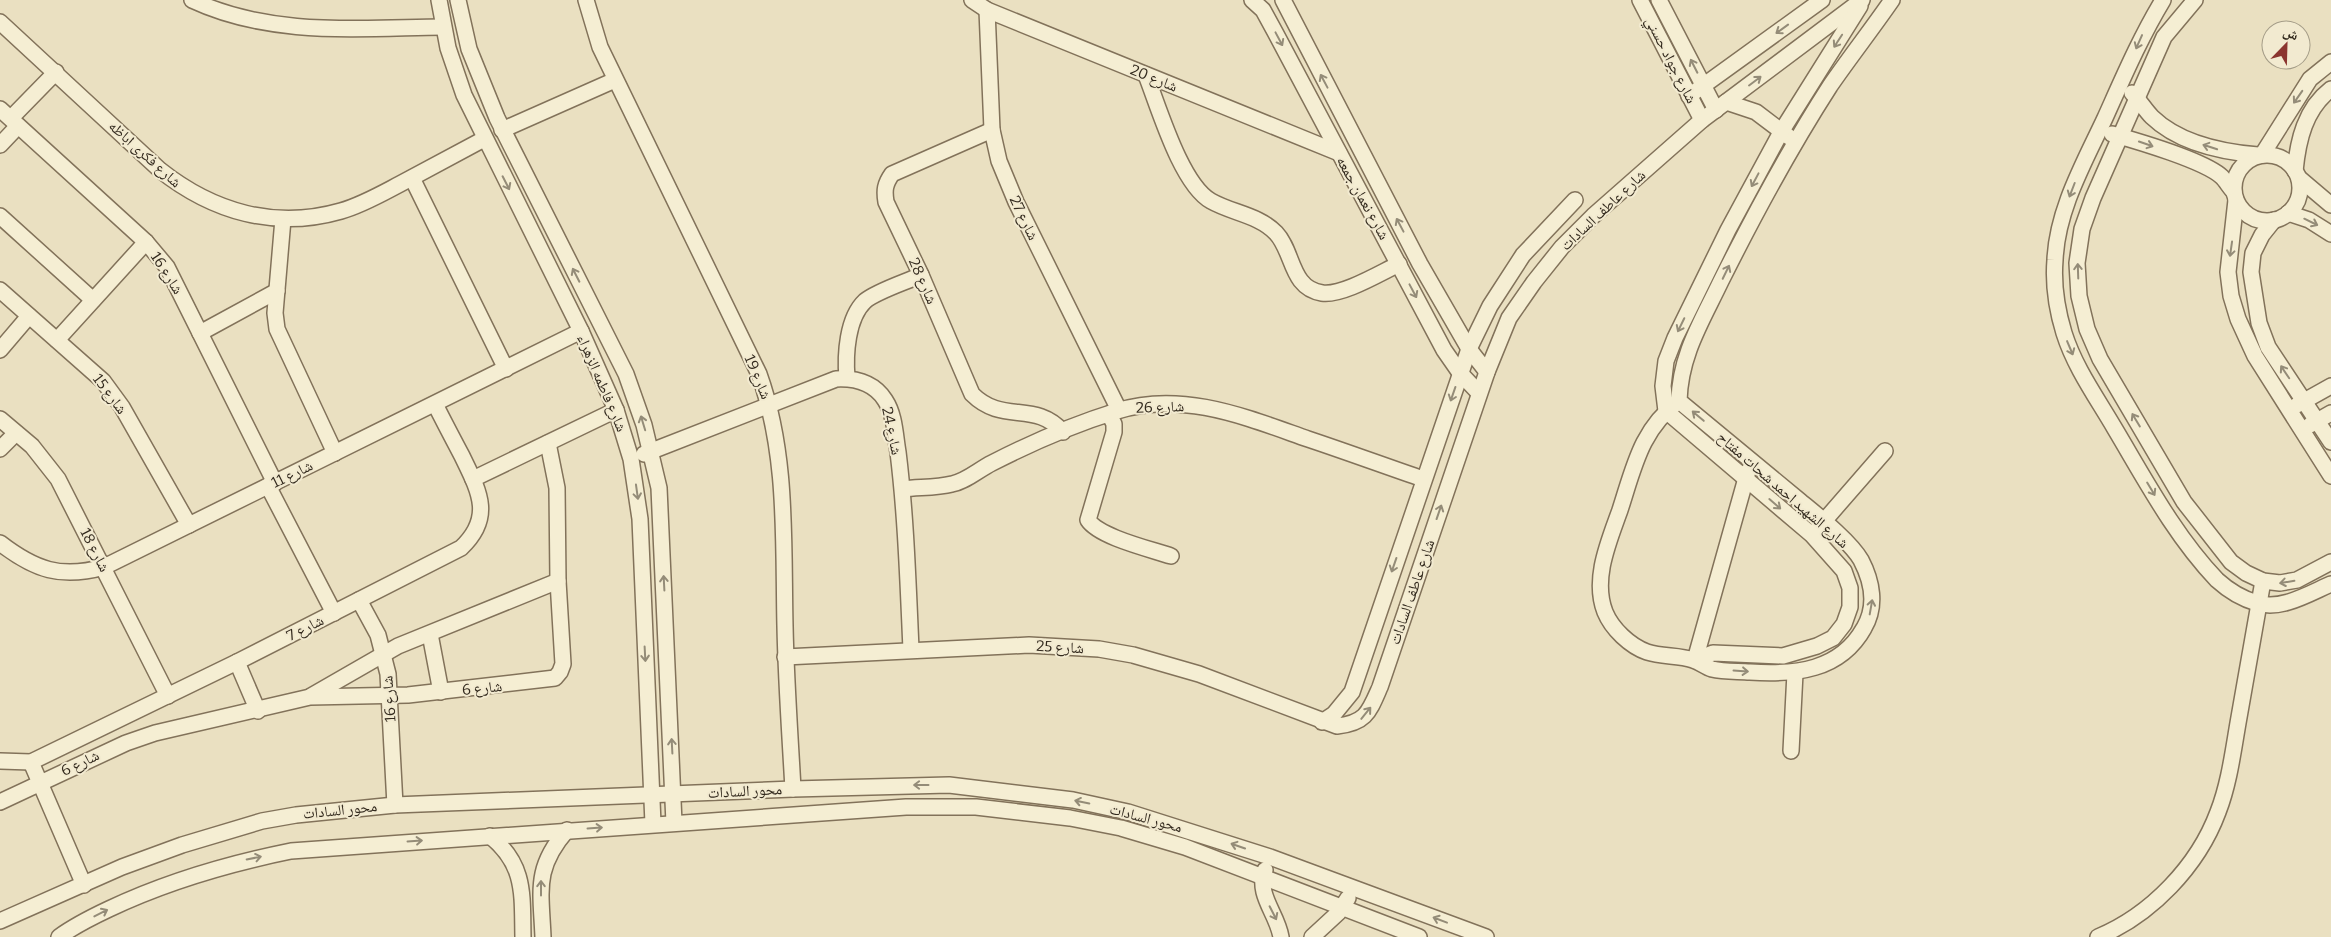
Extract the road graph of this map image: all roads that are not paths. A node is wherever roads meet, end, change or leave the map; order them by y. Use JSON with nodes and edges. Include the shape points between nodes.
{"nodes":[{"id":1,"x":192,"y":0,"type":"edge"},
{"id":2,"x":439,"y":0,"type":"edge"},
{"id":3,"x":458,"y":0,"type":"edge"},
{"id":4,"x":586,"y":0,"type":"edge"},
{"id":5,"x":972,"y":0,"type":"edge"},
{"id":6,"x":1640,"y":0,"type":"edge"},
{"id":7,"x":1660,"y":0,"type":"edge"},
{"id":8,"x":1822,"y":0,"type":"edge"},
{"id":9,"x":1863,"y":0,"type":"edge"},
{"id":10,"x":1892,"y":0,"type":"edge"},
{"id":11,"x":2163,"y":0,"type":"edge"},
{"id":12,"x":2195,"y":0,"type":"edge"},
{"id":13,"x":1254,"y":1,"type":"edge"},
{"id":14,"x":1285,"y":1,"type":"edge"},
{"id":15,"x":987,"y":10,"type":"junction"},
{"id":16,"x":1267,"y":17,"type":"junction"},
{"id":17,"x":0,"y":22,"type":"edge"},
{"id":18,"x":443,"y":27,"type":"junction"},
{"id":19,"x":2331,"y":62,"type":"edge"},
{"id":20,"x":56,"y":72,"type":"junction"},
{"id":21,"x":1146,"y":75,"type":"junction"},
{"id":22,"x":615,"y":80,"type":"junction"},
{"id":23,"x":2121,"y":82,"type":"junction"},
{"id":24,"x":1704,"y":86,"type":"junction"},
{"id":25,"x":2331,"y":89,"type":"edge"},
{"id":26,"x":1689,"y":96,"type":"junction"},
{"id":27,"x":2137,"y":98,"type":"junction"},
{"id":28,"x":1721,"y":106,"type":"junction"},
{"id":29,"x":10,"y":118,"type":"edge"},
{"id":30,"x":1702,"y":120,"type":"junction"},
{"id":31,"x":502,"y":130,"type":"junction"},
{"id":32,"x":992,"y":130,"type":"junction"},
{"id":33,"x":2099,"y":130,"type":"junction"},
{"id":34,"x":1781,"y":132,"type":"junction"},
{"id":35,"x":2121,"y":136,"type":"junction"},
{"id":36,"x":484,"y":138,"type":"junction"},
{"id":37,"x":1797,"y":141,"type":"junction"},
{"id":38,"x":0,"y":145,"type":"edge"},
{"id":39,"x":1339,"y":153,"type":"junction"},
{"id":40,"x":2260,"y":155,"type":"junction"},
{"id":41,"x":2297,"y":174,"type":"junction"},
{"id":42,"x":412,"y":178,"type":"junction"},
{"id":43,"x":2235,"y":196,"type":"junction"},
{"id":44,"x":1575,"y":200,"type":"dead end"},
{"id":45,"x":2331,"y":205,"type":"edge"},
{"id":46,"x":0,"y":216,"type":"edge"},
{"id":47,"x":2281,"y":217,"type":"junction"},
{"id":48,"x":283,"y":219,"type":"junction"},
{"id":49,"x":2331,"y":234,"type":"edge"},
{"id":50,"x":146,"y":242,"type":"junction"},
{"id":51,"x":1399,"y":264,"type":"junction"},
{"id":52,"x":921,"y":275,"type":"junction"},
{"id":53,"x":0,"y":290,"type":"edge"},
{"id":54,"x":277,"y":291,"type":"junction"},
{"id":55,"x":93,"y":300,"type":"junction"},
{"id":56,"x":1490,"y":306,"type":"junction"},
{"id":57,"x":29,"y":316,"type":"junction"},
{"id":58,"x":1509,"y":318,"type":"junction"},
{"id":59,"x":581,"y":331,"type":"junction"},
{"id":60,"x":200,"y":333,"type":"junction"},
{"id":61,"x":57,"y":340,"type":"junction"},
{"id":62,"x":1469,"y":348,"type":"junction"},
{"id":63,"x":0,"y":350,"type":"edge"},
{"id":64,"x":506,"y":369,"type":"junction"},
{"id":65,"x":1486,"y":372,"type":"junction"},
{"id":66,"x":1460,"y":373,"type":"junction"},
{"id":67,"x":847,"y":378,"type":"junction"},
{"id":68,"x":2331,"y":386,"type":"edge"},
{"id":69,"x":1479,"y":393,"type":"junction"},
{"id":70,"x":1679,"y":401,"type":"junction"},
{"id":71,"x":2305,"y":401,"type":"junction"},
{"id":72,"x":435,"y":404,"type":"junction"},
{"id":73,"x":770,"y":406,"type":"junction"},
{"id":74,"x":616,"y":410,"type":"junction"},
{"id":75,"x":2289,"y":410,"type":"junction"},
{"id":76,"x":1666,"y":411,"type":"junction"},
{"id":77,"x":1114,"y":412,"type":"junction"},
{"id":78,"x":2331,"y":413,"type":"edge"},
{"id":79,"x":0,"y":419,"type":"edge"},
{"id":80,"x":2317,"y":421,"type":"junction"},
{"id":81,"x":2302,"y":430,"type":"junction"},
{"id":82,"x":1062,"y":432,"type":"junction"},
{"id":83,"x":16,"y":433,"type":"junction"},
{"id":84,"x":2331,"y":442,"type":"edge"},
{"id":85,"x":548,"y":443,"type":"junction"},
{"id":86,"x":0,"y":449,"type":"edge"},
{"id":87,"x":651,"y":451,"type":"junction"},
{"id":88,"x":1885,"y":451,"type":"dead end"},
{"id":89,"x":335,"y":453,"type":"junction"},
{"id":90,"x":631,"y":459,"type":"junction"},
{"id":91,"x":1751,"y":461,"type":"junction"},
{"id":92,"x":2331,"y":476,"type":"edge"},
{"id":93,"x":473,"y":479,"type":"junction"},
{"id":94,"x":1423,"y":479,"type":"junction"},
{"id":95,"x":1746,"y":479,"type":"junction"},
{"id":96,"x":272,"y":484,"type":"junction"},
{"id":97,"x":903,"y":489,"type":"junction"},
{"id":98,"x":1824,"y":521,"type":"junction"},
{"id":99,"x":189,"y":525,"type":"junction"},
{"id":100,"x":1812,"y":535,"type":"junction"},
{"id":101,"x":0,"y":543,"type":"edge"},
{"id":102,"x":1171,"y":556,"type":"dead end"},
{"id":103,"x":2331,"y":562,"type":"edge"},
{"id":104,"x":104,"y":567,"type":"junction"},
{"id":105,"x":558,"y":581,"type":"junction"},
{"id":106,"x":2263,"y":581,"type":"junction"},
{"id":107,"x":2331,"y":584,"type":"edge"},
{"id":108,"x":359,"y":600,"type":"junction"},
{"id":109,"x":2259,"y":604,"type":"junction"},
{"id":110,"x":334,"y":613,"type":"junction"},
{"id":111,"x":430,"y":634,"type":"junction"},
{"id":112,"x":911,"y":649,"type":"junction"},
{"id":113,"x":384,"y":653,"type":"junction"},
{"id":114,"x":785,"y":657,"type":"junction"},
{"id":115,"x":1695,"y":660,"type":"junction"},
{"id":116,"x":237,"y":662,"type":"junction"},
{"id":117,"x":1795,"y":673,"type":"junction"},
{"id":118,"x":442,"y":692,"type":"junction"},
{"id":119,"x":389,"y":695,"type":"junction"},
{"id":120,"x":168,"y":696,"type":"junction"},
{"id":121,"x":310,"y":697,"type":"junction"},
{"id":122,"x":258,"y":711,"type":"junction"},
{"id":123,"x":1322,"y":722,"type":"junction"},
{"id":124,"x":1791,"y":751,"type":"dead end"},
{"id":125,"x":0,"y":761,"type":"edge"},
{"id":126,"x":31,"y":762,"type":"junction"},
{"id":127,"x":40,"y":784,"type":"junction"},
{"id":128,"x":793,"y":789,"type":"junction"},
{"id":129,"x":674,"y":794,"type":"junction"},
{"id":130,"x":652,"y":795,"type":"junction"},
{"id":131,"x":0,"y":802,"type":"edge"},
{"id":132,"x":395,"y":805,"type":"junction"},
{"id":133,"x":674,"y":823,"type":"junction"},
{"id":134,"x":653,"y":824,"type":"junction"},
{"id":135,"x":567,"y":830,"type":"junction"},
{"id":136,"x":490,"y":836,"type":"junction"},
{"id":137,"x":1270,"y":857,"type":"junction"},
{"id":138,"x":1262,"y":878,"type":"junction"},
{"id":139,"x":84,"y":885,"type":"junction"},
{"id":140,"x":1353,"y":887,"type":"junction"},
{"id":141,"x":1343,"y":906,"type":"junction"},
{"id":142,"x":0,"y":921,"type":"edge"},
{"id":143,"x":1412,"y":936,"type":"edge"},
{"id":144,"x":59,"y":937,"type":"edge"},
{"id":145,"x":523,"y":937,"type":"edge"},
{"id":146,"x":544,"y":937,"type":"edge"},
{"id":147,"x":1281,"y":937,"type":"edge"},
{"id":148,"x":1312,"y":937,"type":"edge"},
{"id":149,"x":1486,"y":937,"type":"edge"},
{"id":150,"x":2098,"y":937,"type":"edge"}],
"edges":[{"from":1,"to":18,"type":"street","via":[[240,18],[289,27]]},
{"from":2,"to":18,"type":"street","name":"شارع فاطمه الزهراء"},
{"from":3,"to":31,"type":"street","name":"شارع فاطمه الزهراء","via":[[469,50]]},
{"from":4,"to":22,"type":"street","name":"شارع 19","via":[[600,47]]},
{"from":5,"to":15,"type":"street","name":"شارع 20"},
{"from":6,"to":26,"type":"street","name":"شارع جواد حسني"},
{"from":24,"to":7,"type":"street","name":"شارع جواد حسني","one_way":true},
{"from":8,"to":24,"type":"street","one_way":true},
{"from":28,"to":9,"type":"street","name":"شارع عاطف السادات","one_way":true},
{"from":9,"to":34,"type":"street","one_way":true},
{"from":10,"to":37,"type":"street","via":[[1831,86]]},
{"from":11,"to":23,"type":"street","one_way":true,"via":[[2145,28]]},
{"from":12,"to":27,"type":"street","via":[[2164,37]]},
{"from":13,"to":16,"type":"street","name":"شارع نعمان جمعه"},
{"from":14,"to":16,"type":"street"},
{"from":62,"to":14,"type":"street","name":"شارع نعمان جمعه","one_way":true,"via":[[1420,264]]},
{"from":15,"to":21,"type":"street","name":"شارع 20"},
{"from":15,"to":32,"type":"street","name":"شارع 27"},
{"from":16,"to":39,"type":"street","name":"شارع نعمان جمعه","one_way":true},
{"from":17,"to":20,"type":"street","name":"شارع فكرى اباظه"},
{"from":18,"to":36,"type":"street","name":"شارع فاطمه الزهراء","via":[[464,95]]},
{"from":19,"to":40,"type":"street","one_way":true,"via":[[2310,79]]},
{"from":20,"to":29,"type":"street"},
{"from":20,"to":48,"type":"street","name":"شارع فكرى اباظه","via":[[184,189],[233,211]]},
{"from":21,"to":39,"type":"street","name":"شارع 20"},
{"from":21,"to":51,"type":"street","via":[[1176,151],[1196,188],[1210,200],[1276,232],[1298,279],[1308,288],[1334,293]]},
{"from":22,"to":31,"type":"street"},
{"from":22,"to":73,"type":"street","name":"شارع 19","via":[[759,374]]},
{"from":23,"to":27,"type":"street"},
{"from":23,"to":33,"type":"street"},
{"from":24,"to":26,"type":"street"},
{"from":24,"to":28,"type":"street","name":"شارع جواد حسني"},
{"from":25,"to":41,"type":"street","via":[[2308,116],[2298,142]]},
{"from":26,"to":30,"type":"street","name":"شارع جواد حسني"},
{"from":27,"to":35,"type":"street"},
{"from":40,"to":27,"type":"street","one_way":true,"via":[[2210,148],[2171,132],[2152,117]]},
{"from":28,"to":30,"type":"street","name":"شارع عاطف السادات"},
{"from":28,"to":34,"type":"street","via":[[1756,112]]},
{"from":29,"to":38,"type":"street"},
{"from":29,"to":50,"type":"street","name":"شارع 16"},
{"from":30,"to":58,"type":"street","name":"شارع عاطف السادات","via":[[1586,222],[1534,282]]},
{"from":31,"to":36,"type":"street"},
{"from":31,"to":36,"type":"street"},
{"from":87,"to":31,"type":"street","name":"شارع فاطمه الزهراء","one_way":true,"via":[[626,374]]},
{"from":32,"to":52,"type":"street","name":"شارع 28","via":[[892,174],[886,182],[886,202]]},
{"from":32,"to":77,"type":"street","name":"شارع 27","via":[[1010,191]]},
{"from":33,"to":35,"type":"street"},
{"from":33,"to":109,"type":"street","one_way":true,"via":[[2060,223],[2055,260],[2056,297],[2064,333],[2078,368],[2166,516],[2218,581],[2237,595]]},
{"from":34,"to":37,"type":"street"},
{"from":34,"to":76,"type":"street","one_way":true,"via":[[1675,338],[1666,361],[1663,386]]},
{"from":35,"to":43,"type":"street","one_way":true,"via":[[2203,166],[2221,176]]},
{"from":106,"to":35,"type":"street","one_way":true,"via":[[2231,562],[2184,502],[2100,359],[2087,329],[2079,296],[2082,230]]},
{"from":36,"to":42,"type":"street","name":"شارع فكرى اباظه"},
{"from":36,"to":59,"type":"street","name":"شارع فاطمه الزهراء","one_way":true},
{"from":70,"to":37,"type":"street","one_way":true,"via":[[1684,361],[1692,342],[1742,238]]},
{"from":39,"to":51,"type":"street","name":"شارع نعمان جمعه"},
{"from":40,"to":41,"type":"street","via":[[2281,158]]},
{"from":40,"to":43,"type":"street","via":[[2247,160],[2239,169],[2234,180]]},
{"from":41,"to":45,"type":"street"},
{"from":41,"to":47,"type":"street","via":[[2300,191],[2296,203]]},
{"from":42,"to":48,"type":"street","name":"شارع فكرى اباظه","via":[[342,211]]},
{"from":42,"to":64,"type":"street"},
{"from":43,"to":47,"type":"street","via":[[2242,210],[2251,217],[2262,220]]},
{"from":43,"to":75,"type":"street","one_way":true,"via":[[2228,272],[2231,296],[2255,356]]},
{"from":44,"to":56,"type":"street","name":"شارع عاطف السادات","via":[[1523,255]]},
{"from":46,"to":55,"type":"street"},
{"from":47,"to":49,"type":"street","one_way":true,"via":[[2309,220]]},
{"from":71,"to":47,"type":"street","one_way":true,"via":[[2268,347],[2254,298],[2251,272],[2254,253],[2262,235]]},
{"from":48,"to":54,"type":"street"},
{"from":50,"to":55,"type":"street"},
{"from":50,"to":60,"type":"street","name":"شارع 16","via":[[166,267]]},
{"from":51,"to":66,"type":"street","name":"شارع نعمان جمعه","one_way":true,"via":[[1444,350]]},
{"from":52,"to":67,"type":"street","via":[[867,300],[858,309],[847,351]]},
{"from":52,"to":82,"type":"street","name":"شارع 28","via":[[972,394],[993,409],[1047,418]]},
{"from":53,"to":57,"type":"street","name":"شارع 15"},
{"from":54,"to":60,"type":"street"},
{"from":54,"to":89,"type":"street","via":[[277,329]]},
{"from":55,"to":61,"type":"street"},
{"from":56,"to":58,"type":"street"},
{"from":56,"to":62,"type":"street","name":"شارع عاطف السادات"},
{"from":57,"to":61,"type":"street","name":"شارع 15"},
{"from":57,"to":63,"type":"street"},
{"from":58,"to":65,"type":"street","name":"شارع عاطف السادات"},
{"from":59,"to":64,"type":"street","name":"شارع 11"},
{"from":59,"to":74,"type":"street","name":"شارع فاطمه الزهراء"},
{"from":60,"to":96,"type":"street","name":"شارع 16"},
{"from":61,"to":99,"type":"street","name":"شارع 15","via":[[103,381],[122,407]]},
{"from":62,"to":65,"type":"street","name":"شارع نعمان جمعه"},
{"from":62,"to":66,"type":"street","name":"شارع عاطف السادات"},
{"from":64,"to":72,"type":"street","name":"شارع 11"},
{"from":65,"to":69,"type":"street","name":"شارع عاطف السادات"},
{"from":66,"to":69,"type":"street","name":"شارع نعمان جمعه"},
{"from":66,"to":94,"type":"street","name":"شارع عاطف السادات","one_way":true},
{"from":67,"to":73,"type":"street","via":[[836,378]]},
{"from":67,"to":97,"type":"street","name":"شارع 24","via":[[873,388],[885,399],[890,409]]},
{"from":68,"to":71,"type":"street"},
{"from":123,"to":69,"type":"street","name":"شارع عاطف السادات","one_way":true,"via":[[1351,725],[1364,718],[1372,706]]},
{"from":70,"to":76,"type":"street"},
{"from":91,"to":70,"type":"street","name":"شارع الشهيد احمد شحات مفتاح","one_way":true},
{"from":71,"to":75,"type":"street"},
{"from":71,"to":80,"type":"street"},
{"from":72,"to":89,"type":"street","name":"شارع 11"},
{"from":72,"to":93,"type":"street","name":"شارع 7"},
{"from":73,"to":87,"type":"street"},
{"from":73,"to":114,"type":"street","name":"شارع 19","via":[[782,484]]},
{"from":74,"to":85,"type":"street"},
{"from":74,"to":90,"type":"street","name":"شارع فاطمه الزهراء"},
{"from":75,"to":81,"type":"street"},
{"from":76,"to":95,"type":"street","name":"شارع الشهيد احمد شحات مفتاح"},
{"from":76,"to":115,"type":"street","via":[[1650,428],[1640,448],[1605,555],[1600,584],[1605,613],[1622,637],[1647,652]]},
{"from":77,"to":82,"type":"street","name":"شارع 26"},
{"from":77,"to":94,"type":"street","name":"شارع 26","via":[[1149,404],[1213,408]]},
{"from":77,"to":102,"type":"street","name":"شارع 27","via":[[1114,432],[1088,520],[1091,525],[1108,533]]},
{"from":78,"to":80,"type":"street"},
{"from":79,"to":83,"type":"street","name":"شارع 18"},
{"from":80,"to":81,"type":"street"},
{"from":80,"to":84,"type":"street"},
{"from":81,"to":92,"type":"street"},
{"from":82,"to":97,"type":"street","name":"شارع 26","via":[[952,484]]},
{"from":83,"to":86,"type":"street"},
{"from":83,"to":104,"type":"street","name":"شارع 18","via":[[32,446],[58,479]]},
{"from":85,"to":93,"type":"street"},
{"from":85,"to":105,"type":"street","name":"شارع 6","via":[[556,488]]},
{"from":87,"to":90,"type":"street"},
{"from":129,"to":87,"type":"street","name":"شارع فاطمه الزهراء","one_way":true,"via":[[659,488]]},
{"from":88,"to":98,"type":"street"},
{"from":89,"to":96,"type":"street","name":"شارع 11"},
{"from":90,"to":130,"type":"street","name":"شارع فاطمه الزهراء","one_way":true,"via":[[640,519]]},
{"from":91,"to":95,"type":"street"},
{"from":91,"to":98,"type":"street","name":"شارع الشهيد احمد شحات مفتاح"},
{"from":93,"to":108,"type":"street","name":"شارع 7","via":[[481,498],[481,511],[479,523],[469,541],[452,554]]},
{"from":94,"to":123,"type":"street","name":"شارع عاطف السادات","one_way":true,"via":[[1352,692],[1334,714]]},
{"from":95,"to":100,"type":"street","name":"شارع الشهيد احمد شحات مفتاح","one_way":true},
{"from":95,"to":115,"type":"street"},
{"from":96,"to":99,"type":"street","name":"شارع 11"},
{"from":96,"to":110,"type":"street","name":"شارع 16"},
{"from":97,"to":112,"type":"street","name":"شارع 24"},
{"from":98,"to":100,"type":"street"},
{"from":117,"to":98,"type":"street","name":"شارع الشهيد احمد شحات مفتاح","one_way":true,"via":[[1824,666],[1842,655],[1858,640],[1869,620],[1872,598],[1869,576],[1859,557]]},
{"from":99,"to":104,"type":"street","name":"شارع 11"},
{"from":100,"to":115,"type":"street","name":"شارع الشهيد احمد شحات مفتاح","via":[[1844,571],[1850,588],[1850,606],[1844,624],[1833,638],[1783,656],[1713,654]]},
{"from":101,"to":104,"type":"street","name":"شارع 11","via":[[28,563],[46,570],[66,573]]},
{"from":103,"to":106,"type":"street","one_way":true,"via":[[2297,580]]},
{"from":104,"to":120,"type":"street","name":"شارع 18"},
{"from":105,"to":111,"type":"street","name":"شارع 6"},
{"from":105,"to":118,"type":"street","name":"شارع 6","via":[[563,664],[555,678]]},
{"from":106,"to":109,"type":"street"},
{"from":107,"to":109,"type":"street","via":[[2301,598]]},
{"from":108,"to":110,"type":"street","name":"شارع 7"},
{"from":108,"to":113,"type":"street","name":"شارع 16"},
{"from":109,"to":150,"type":"street","via":[[2231,760],[2218,812],[2193,860],[2158,900],[2113,931]]},
{"from":110,"to":116,"type":"street","name":"شارع 7"},
{"from":111,"to":113,"type":"street","name":"شارع 6"},
{"from":111,"to":118,"type":"street"},
{"from":112,"to":114,"type":"street","name":"شارع 25"},
{"from":112,"to":123,"type":"street","name":"شارع 25","via":[[1029,645],[1133,655],[1208,676]]},
{"from":113,"to":119,"type":"street","name":"شارع 16"},
{"from":113,"to":121,"type":"street","name":"شارع 6"},
{"from":114,"to":128,"type":"street","name":"شارع 19"},
{"from":115,"to":117,"type":"street","name":"شارع الشهيد احمد شحات مفتاح","one_way":true,"via":[[1711,669]]},
{"from":116,"to":120,"type":"street","name":"شارع 7"},
{"from":116,"to":122,"type":"street"},
{"from":117,"to":124,"type":"street"},
{"from":118,"to":119,"type":"street","name":"شارع 6"},
{"from":119,"to":121,"type":"street","name":"شارع 6"},
{"from":119,"to":132,"type":"street","name":"شارع 16"},
{"from":120,"to":126,"type":"street","name":"شارع 7"},
{"from":121,"to":122,"type":"street","name":"شارع 6"},
{"from":122,"to":127,"type":"street","name":"شارع 6","via":[[155,733],[97,755]]},
{"from":125,"to":126,"type":"street","name":"شارع 7"},
{"from":126,"to":127,"type":"street"},
{"from":127,"to":131,"type":"street","name":"شارع 6"},
{"from":127,"to":139,"type":"street"},
{"from":128,"to":129,"type":"street","name":"محور السادات"},
{"from":137,"to":128,"type":"street","name":"محور السادات","one_way":true,"via":[[1128,812],[1044,796],[949,785]]},
{"from":129,"to":130,"type":"street","name":"محور السادات"},
{"from":129,"to":133,"type":"street","name":"شارع فاطمه الزهراء"},
{"from":130,"to":132,"type":"street","name":"محور السادات"},
{"from":130,"to":134,"type":"street","name":"شارع فاطمه الزهراء"},
{"from":132,"to":139,"type":"street","name":"محور السادات","via":[[262,821],[174,848]]},
{"from":133,"to":134,"type":"street","name":"محور السادات"},
{"from":133,"to":138,"type":"street","name":"محور السادات","via":[[906,807],[1019,810],[1121,828],[1185,847]]},
{"from":135,"to":134,"type":"street","name":"محور السادات","one_way":true},
{"from":135,"to":136,"type":"street","name":"محور السادات"},
{"from":146,"to":135,"type":"street","one_way":true,"via":[[542,870],[547,856]]},
{"from":144,"to":136,"type":"street","name":"محور السادات","one_way":true,"via":[[135,896],[235,862],[299,850]]},
{"from":136,"to":145,"type":"street","via":[[502,845],[518,869]]},
{"from":137,"to":138,"type":"street"},
{"from":137,"to":140,"type":"street","name":"محور السادات"},
{"from":138,"to":141,"type":"street","name":"محور السادات"},
{"from":138,"to":147,"type":"street","one_way":true,"via":[[1264,895],[1277,920]]},
{"from":139,"to":142,"type":"street","name":"محور السادات"},
{"from":140,"to":141,"type":"street"},
{"from":149,"to":140,"type":"street","name":"محور السادات","one_way":true},
{"from":141,"to":143,"type":"street","name":"محور السادات"},
{"from":141,"to":148,"type":"street"}]}
